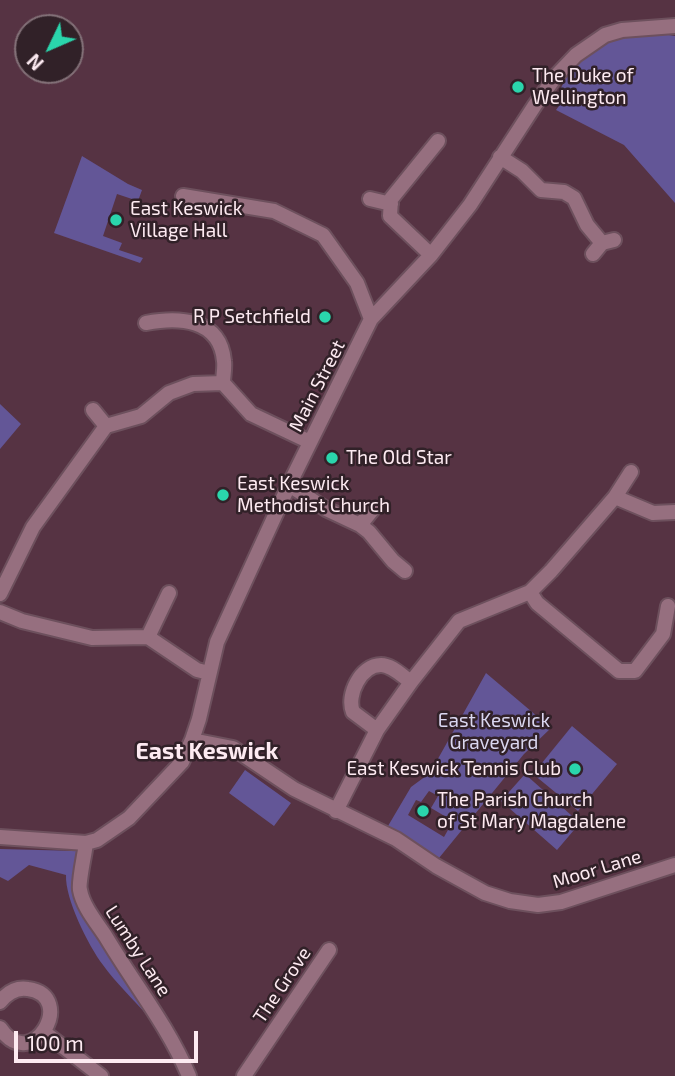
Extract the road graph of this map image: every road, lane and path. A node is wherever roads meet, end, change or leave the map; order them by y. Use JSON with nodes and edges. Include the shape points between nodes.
{"nodes":[{"id":1,"x":675,"y":26,"type":"edge"},
{"id":2,"x":438,"y":141,"type":"dead end"},
{"id":3,"x":500,"y":158,"type":"junction"},
{"id":4,"x":183,"y":196,"type":"dead end"},
{"id":5,"x":370,"y":199,"type":"dead end"},
{"id":6,"x":391,"y":204,"type":"junction"},
{"id":7,"x":603,"y":246,"type":"dead end"},
{"id":8,"x":431,"y":255,"type":"junction"},
{"id":9,"x":372,"y":319,"type":"junction"},
{"id":10,"x":146,"y":323,"type":"dead end"},
{"id":11,"x":223,"y":383,"type":"junction"},
{"id":12,"x":93,"y":410,"type":"dead end"},
{"id":13,"x":106,"y":426,"type":"junction"},
{"id":14,"x":310,"y":442,"type":"junction"},
{"id":15,"x":631,"y":472,"type":"dead end"},
{"id":16,"x":289,"y":485,"type":"junction"},
{"id":17,"x":615,"y":497,"type":"junction"},
{"id":18,"x":373,"y":509,"type":"dead end"},
{"id":19,"x":675,"y":512,"type":"edge"},
{"id":20,"x":360,"y":525,"type":"junction"},
{"id":21,"x":405,"y":571,"type":"dead end"},
{"id":22,"x":530,"y":592,"type":"junction"},
{"id":23,"x":169,"y":593,"type":"dead end"},
{"id":24,"x":0,"y":594,"type":"edge"},
{"id":25,"x":668,"y":606,"type":"dead end"},
{"id":26,"x":0,"y":612,"type":"edge"},
{"id":27,"x":148,"y":637,"type":"junction"},
{"id":28,"x":209,"y":673,"type":"junction"},
{"id":29,"x":411,"y":682,"type":"junction"},
{"id":30,"x":377,"y":730,"type":"junction"},
{"id":31,"x":192,"y":740,"type":"junction"},
{"id":32,"x":336,"y":811,"type":"junction"},
{"id":33,"x":0,"y":837,"type":"edge"},
{"id":34,"x":86,"y":843,"type":"junction"},
{"id":35,"x":675,"y":865,"type":"edge"},
{"id":36,"x":329,"y":950,"type":"dead end"},
{"id":37,"x":0,"y":1002,"type":"edge"},
{"id":38,"x":0,"y":1028,"type":"edge"},
{"id":39,"x":44,"y":1032,"type":"junction"},
{"id":40,"x":101,"y":1076,"type":"edge"},
{"id":41,"x":189,"y":1076,"type":"edge"},
{"id":42,"x":244,"y":1076,"type":"edge"}],
"edges":[{"from":1,"to":3,"type":"street","name":"Main Street","via":[[622,30],[591,44],[556,76]]},
{"from":2,"to":6,"type":"street"},
{"from":3,"to":7,"type":"street","via":[[541,190],[574,198]]},
{"from":3,"to":8,"type":"street","name":"Main Street"},
{"from":4,"to":9,"type":"street","via":[[274,211],[323,235],[357,283]]},
{"from":5,"to":6,"type":"street"},
{"from":6,"to":8,"type":"street","via":[[390,216]]},
{"from":8,"to":9,"type":"street","name":"Main Street"},
{"from":9,"to":14,"type":"street","name":"Main Street"},
{"from":10,"to":11,"type":"street","via":[[176,318],[201,325],[216,339],[224,359]]},
{"from":11,"to":13,"type":"street","via":[[193,384],[169,393],[141,416]]},
{"from":11,"to":14,"type":"street","via":[[251,414]]},
{"from":12,"to":13,"type":"street"},
{"from":13,"to":24,"type":"street","via":[[33,527]]},
{"from":14,"to":16,"type":"street","name":"Main Street"},
{"from":15,"to":17,"type":"street"},
{"from":16,"to":20,"type":"street"},
{"from":16,"to":28,"type":"street","name":"Main Street","via":[[218,642]]},
{"from":17,"to":19,"type":"street","via":[[653,513]]},
{"from":17,"to":22,"type":"street"},
{"from":18,"to":20,"type":"street"},
{"from":20,"to":21,"type":"street"},
{"from":22,"to":25,"type":"street","via":[[537,603],[619,671],[635,671],[668,637]]},
{"from":22,"to":29,"type":"street","via":[[459,621]]},
{"from":23,"to":27,"type":"street"},
{"from":26,"to":27,"type":"street","via":[[92,638]]},
{"from":27,"to":28,"type":"street","via":[[197,670]]},
{"from":28,"to":31,"type":"street","name":"Main Street"},
{"from":29,"to":30,"type":"street"},
{"from":29,"to":30,"type":"street","via":[[390,667],[378,665],[355,686],[350,699],[353,712]]},
{"from":30,"to":32,"type":"street"},
{"from":31,"to":32,"type":"street","name":"Moor Lane","via":[[233,748]]},
{"from":31,"to":34,"type":"street","name":"Main Street","via":[[181,762],[147,800],[110,831]]},
{"from":32,"to":35,"type":"street","name":"Moor Lane","via":[[396,839],[485,893],[510,901],[561,902]]},
{"from":33,"to":34,"type":"street"},
{"from":34,"to":41,"type":"street","name":"Lumby Lane","via":[[78,887],[83,902],[159,1017]]},
{"from":36,"to":42,"type":"street","name":"The Grove"},
{"from":37,"to":39,"type":"street","via":[[19,988],[39,993],[50,1012]]},
{"from":38,"to":39,"type":"street","via":[[20,1042],[34,1040]]},
{"from":39,"to":40,"type":"street"}]}
